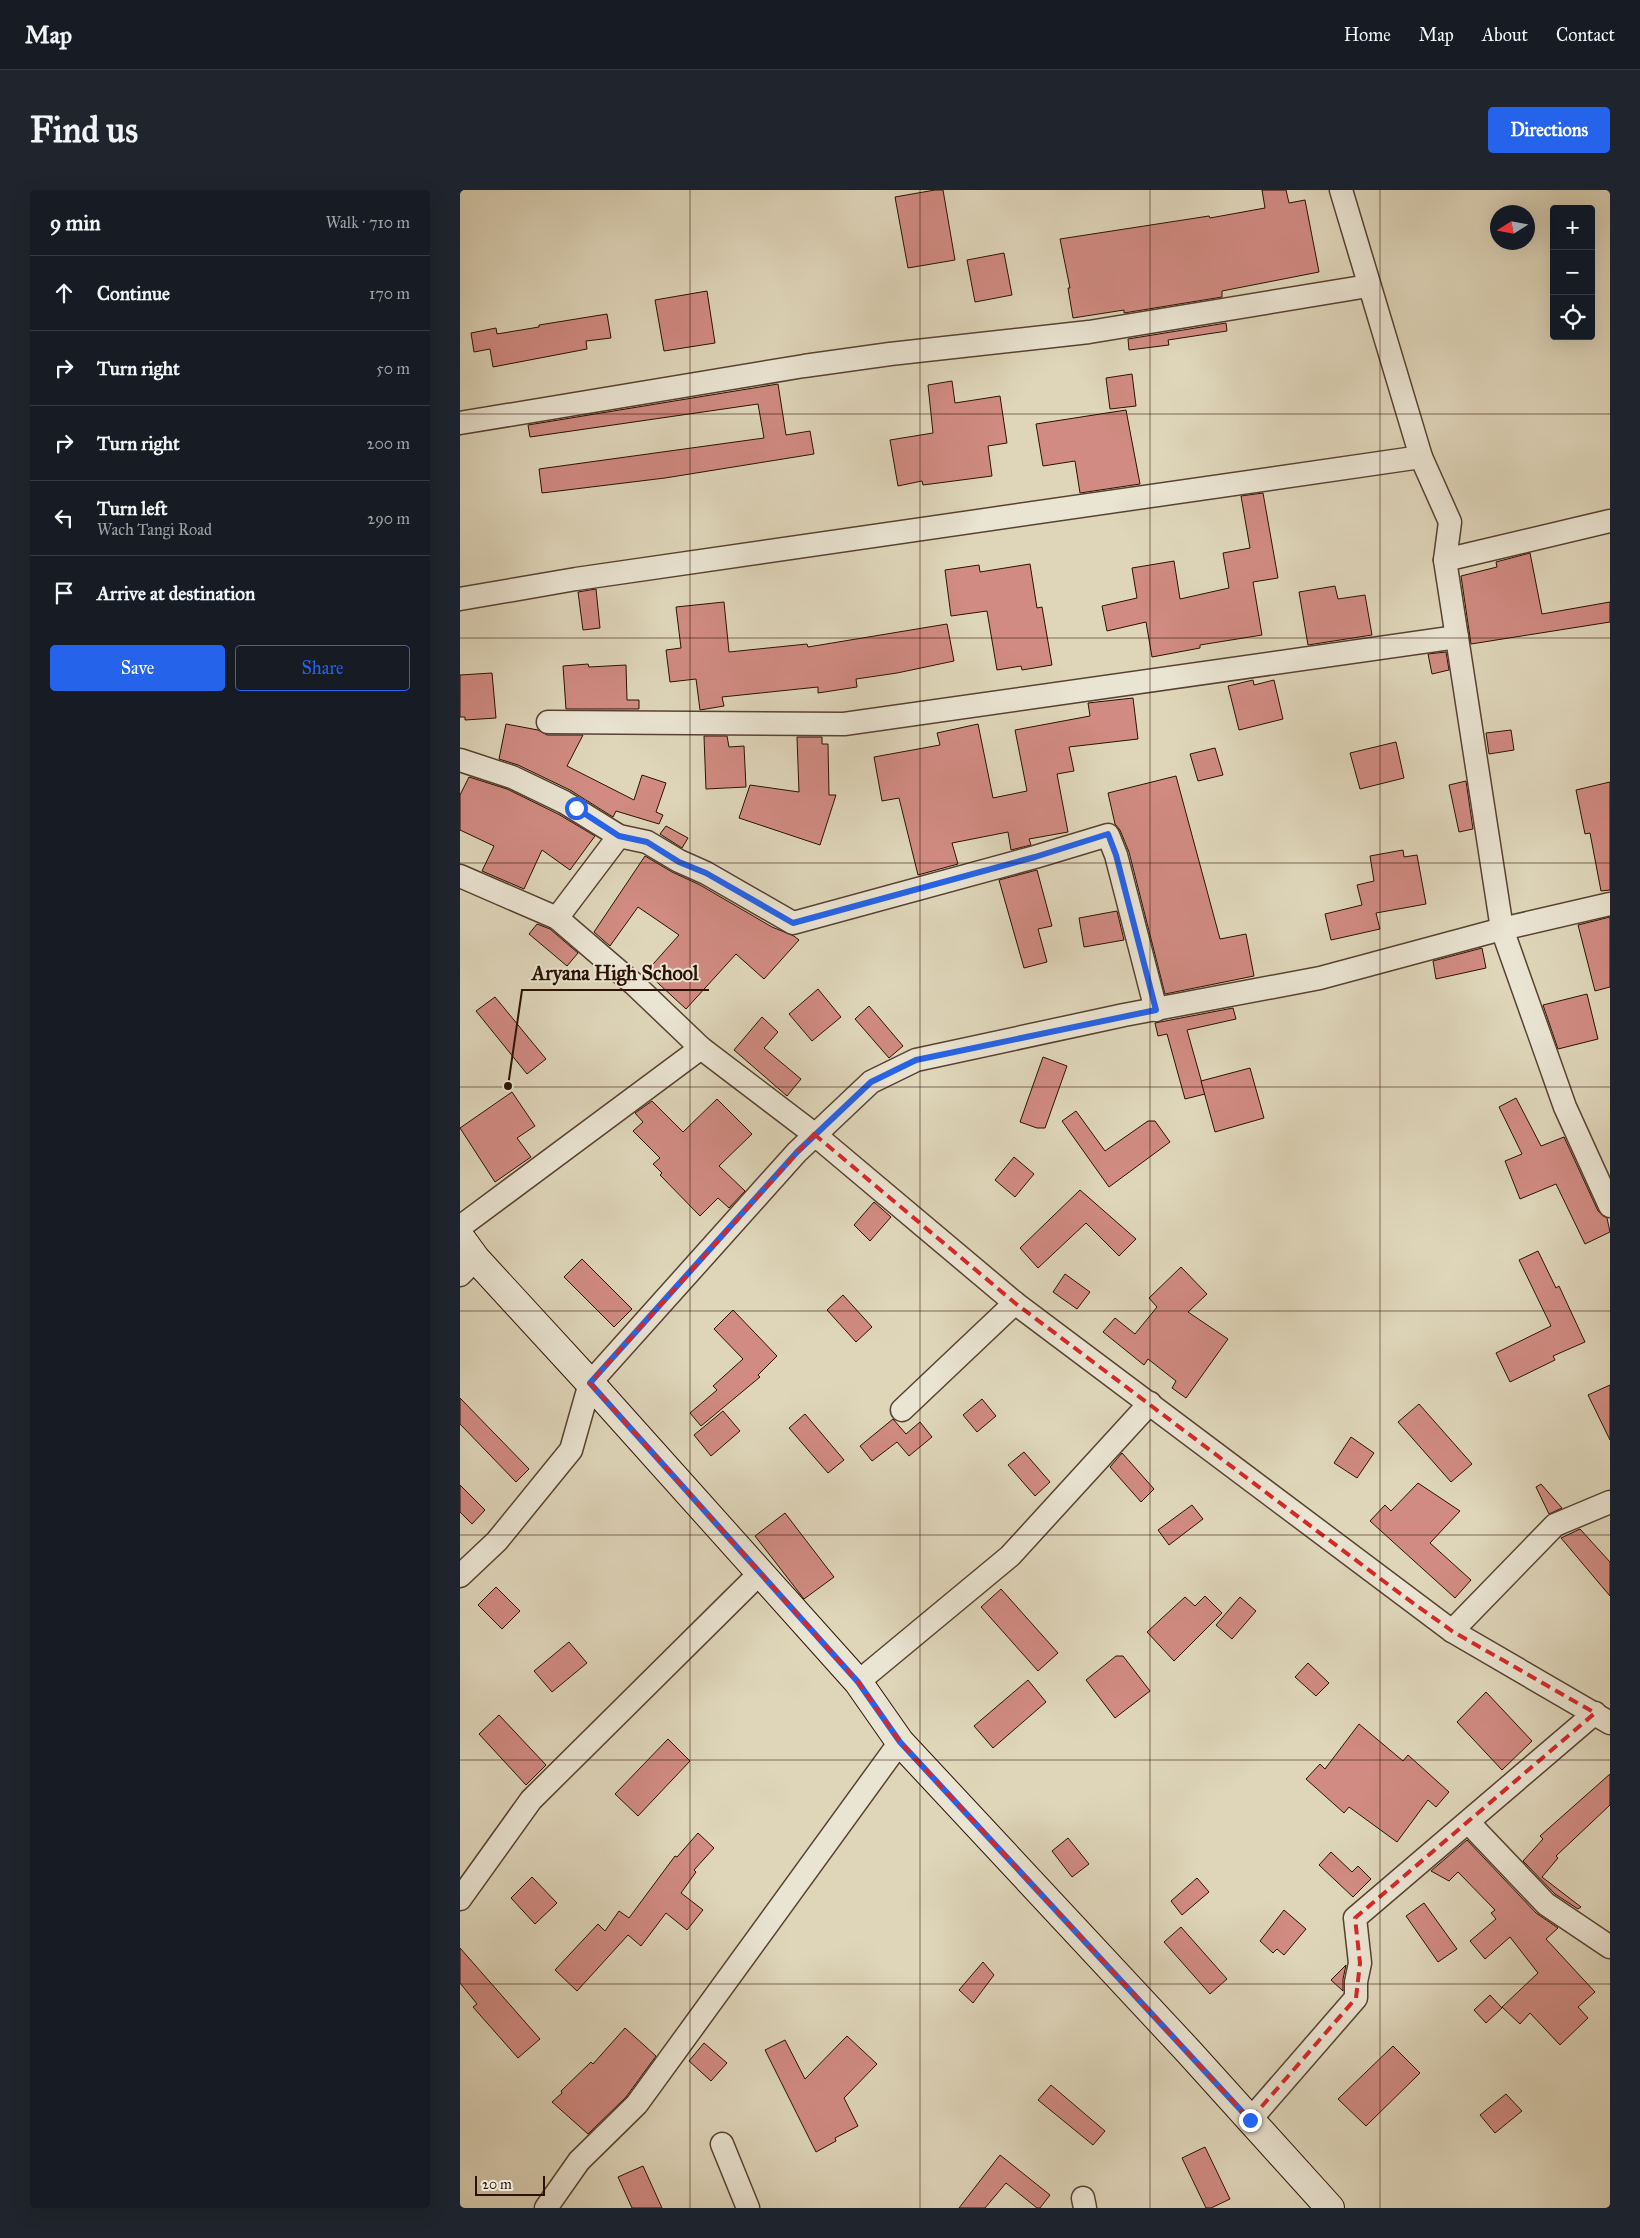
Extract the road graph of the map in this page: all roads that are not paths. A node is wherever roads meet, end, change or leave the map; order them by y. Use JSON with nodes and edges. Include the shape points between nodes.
{"nodes":[{"id":1,"x":1341,"y":190,"type":"edge"},
{"id":2,"x":1368,"y":286,"type":"junction"},
{"id":3,"x":460,"y":423,"type":"edge"},
{"id":4,"x":1421,"y":457,"type":"junction"},
{"id":5,"x":1610,"y":521,"type":"edge"},
{"id":6,"x":1445,"y":560,"type":"junction"},
{"id":7,"x":460,"y":599,"type":"edge"},
{"id":8,"x":1457,"y":637,"type":"junction"},
{"id":9,"x":548,"y":722,"type":"dead end"},
{"id":10,"x":460,"y":760,"type":"edge"},
{"id":11,"x":619,"y":836,"type":"junction"},
{"id":12,"x":460,"y":876,"type":"edge"},
{"id":13,"x":1610,"y":904,"type":"edge"},
{"id":14,"x":557,"y":918,"type":"junction"},
{"id":15,"x":1502,"y":929,"type":"junction"},
{"id":16,"x":1156,"y":1010,"type":"junction"},
{"id":17,"x":701,"y":1048,"type":"junction"},
{"id":18,"x":814,"y":1134,"type":"junction"},
{"id":19,"x":1610,"y":1206,"type":"edge"},
{"id":20,"x":460,"y":1227,"type":"edge"},
{"id":21,"x":460,"y":1237,"type":"edge"},
{"id":22,"x":468,"y":1267,"type":"edge"},
{"id":23,"x":1015,"y":1303,"type":"junction"},
{"id":24,"x":590,"y":1383,"type":"junction"},
{"id":25,"x":1150,"y":1403,"type":"junction"},
{"id":26,"x":902,"y":1410,"type":"dead end"},
{"id":27,"x":1610,"y":1502,"type":"edge"},
{"id":28,"x":760,"y":1573,"type":"junction"},
{"id":29,"x":460,"y":1576,"type":"edge"},
{"id":30,"x":1452,"y":1631,"type":"junction"},
{"id":31,"x":858,"y":1682,"type":"junction"},
{"id":32,"x":1602,"y":1718,"type":"edge"},
{"id":33,"x":900,"y":1742,"type":"junction"},
{"id":34,"x":1468,"y":1822,"type":"junction"},
{"id":35,"x":460,"y":1900,"type":"edge"},
{"id":36,"x":1610,"y":1947,"type":"edge"},
{"id":37,"x":1250,"y":2120,"type":"junction"},
{"id":38,"x":722,"y":2144,"type":"dead end"},
{"id":39,"x":546,"y":2208,"type":"edge"},
{"id":40,"x":748,"y":2208,"type":"edge"},
{"id":41,"x":1330,"y":2208,"type":"edge"}],
"edges":[{"from":1,"to":2,"type":"street"},
{"from":2,"to":3,"type":"street","via":[[1089,332],[804,366]]},
{"from":2,"to":4,"type":"street"},
{"from":4,"to":6,"type":"street","via":[[1450,522]]},
{"from":4,"to":7,"type":"street","via":[[576,579]]},
{"from":5,"to":6,"type":"street"},
{"from":6,"to":8,"type":"street"},
{"from":8,"to":9,"type":"street","via":[[844,724]]},
{"from":8,"to":15,"type":"street"},
{"from":10,"to":11,"type":"street","via":[[512,778],[564,802]]},
{"from":11,"to":14,"type":"street"},
{"from":11,"to":16,"type":"street","via":[[647,842],[793,923],[1108,834]]},
{"from":12,"to":14,"type":"street"},
{"from":13,"to":15,"type":"street"},
{"from":14,"to":17,"type":"street","via":[[635,985]]},
{"from":15,"to":16,"type":"street","via":[[1320,978]]},
{"from":15,"to":19,"type":"street","via":[[1565,1107]]},
{"from":16,"to":18,"type":"street","via":[[916,1060],[871,1082]]},
{"from":17,"to":18,"type":"street"},
{"from":17,"to":20,"type":"street"},
{"from":18,"to":23,"type":"street"},
{"from":18,"to":24,"type":"street"},
{"from":21,"to":22,"type":"main road"},
{"from":22,"to":24,"type":"main road"},
{"from":23,"to":25,"type":"street"},
{"from":23,"to":26,"type":"street"},
{"from":24,"to":28,"type":"main road"},
{"from":24,"to":29,"type":"street","via":[[571,1450],[497,1541]]},
{"from":25,"to":30,"type":"street"},
{"from":25,"to":31,"type":"street","via":[[1010,1556]]},
{"from":27,"to":30,"type":"street","via":[[1555,1525]]},
{"from":28,"to":31,"type":"main road"},
{"from":28,"to":35,"type":"street","via":[[531,1800]]},
{"from":30,"to":32,"type":"street"},
{"from":31,"to":33,"type":"main road"},
{"from":32,"to":34,"type":"street"},
{"from":33,"to":37,"type":"main road"},
{"from":33,"to":39,"type":"street","via":[[637,2104],[579,2161]]},
{"from":34,"to":36,"type":"street","via":[[1546,1904]]},
{"from":34,"to":37,"type":"street","via":[[1355,1918],[1360,1963],[1356,1998]]},
{"from":37,"to":41,"type":"main road"},
{"from":38,"to":40,"type":"street"}]}
